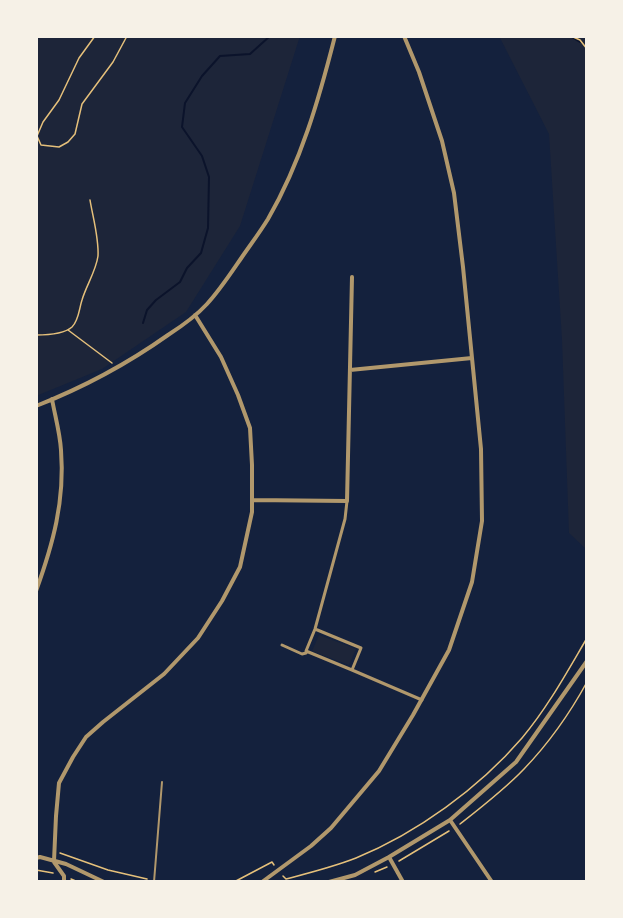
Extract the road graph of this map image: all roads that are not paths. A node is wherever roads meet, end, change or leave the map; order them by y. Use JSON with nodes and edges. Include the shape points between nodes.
{"nodes":[{"id":1,"x":335,"y":36,"type":"edge"},
{"id":2,"x":404,"y":36,"type":"edge"},
{"id":3,"x":352,"y":277,"type":"dead end"},
{"id":4,"x":195,"y":315,"type":"junction"},
{"id":5,"x":472,"y":358,"type":"junction"},
{"id":6,"x":350,"y":370,"type":"junction"},
{"id":7,"x":52,"y":399,"type":"junction"},
{"id":8,"x":36,"y":406,"type":"edge"},
{"id":9,"x":252,"y":500,"type":"junction"},
{"id":10,"x":347,"y":501,"type":"junction"},
{"id":11,"x":36,"y":591,"type":"edge"},
{"id":12,"x":315,"y":629,"type":"junction"},
{"id":13,"x":282,"y":645,"type":"dead end"},
{"id":14,"x":306,"y":651,"type":"junction"},
{"id":15,"x":587,"y":661,"type":"edge"},
{"id":16,"x":352,"y":670,"type":"junction"},
{"id":17,"x":422,"y":700,"type":"junction"},
{"id":18,"x":162,"y":782,"type":"dead end"},
{"id":19,"x":450,"y":820,"type":"junction"},
{"id":20,"x":389,"y":857,"type":"junction"},
{"id":21,"x":36,"y":858,"type":"edge"},
{"id":22,"x":54,"y":861,"type":"junction"},
{"id":23,"x":270,"y":880,"type":"edge"},
{"id":24,"x":154,"y":881,"type":"edge"},
{"id":25,"x":64,"y":882,"type":"edge"},
{"id":26,"x":104,"y":882,"type":"edge"},
{"id":27,"x":262,"y":882,"type":"edge"},
{"id":28,"x":329,"y":882,"type":"edge"},
{"id":29,"x":404,"y":882,"type":"edge"},
{"id":30,"x":492,"y":882,"type":"edge"}],
"edges":[{"from":1,"to":4,"type":"street","via":[[302,148],[282,193],[232,272]]},
{"from":2,"to":5,"type":"street","via":[[442,141],[454,193]]},
{"from":3,"to":6,"type":"street"},
{"from":4,"to":7,"type":"street","via":[[150,348]]},
{"from":4,"to":9,"type":"street","via":[[221,357],[250,428]]},
{"from":5,"to":6,"type":"street"},
{"from":5,"to":17,"type":"street","via":[[481,449],[482,521],[468,594],[449,650]]},
{"from":6,"to":10,"type":"street"},
{"from":7,"to":8,"type":"street"},
{"from":7,"to":11,"type":"street","via":[[62,476],[58,521]]},
{"from":9,"to":10,"type":"street"},
{"from":9,"to":22,"type":"street","via":[[240,567],[198,638],[164,674],[86,737],[73,757],[59,783]]},
{"from":10,"to":12,"type":"street"},
{"from":12,"to":14,"type":"street"},
{"from":12,"to":16,"type":"street","via":[[361,648]]},
{"from":13,"to":14,"type":"street","via":[[302,654]]},
{"from":14,"to":16,"type":"street"},
{"from":15,"to":19,"type":"street","via":[[516,762]]},
{"from":16,"to":17,"type":"street"},
{"from":17,"to":23,"type":"street","via":[[379,771],[332,828]]},
{"from":18,"to":24,"type":"lane"},
{"from":19,"to":20,"type":"street"},
{"from":19,"to":30,"type":"street"},
{"from":20,"to":28,"type":"street"},
{"from":20,"to":29,"type":"street"},
{"from":21,"to":22,"type":"street"},
{"from":22,"to":25,"type":"street"},
{"from":22,"to":26,"type":"street"},
{"from":23,"to":27,"type":"street"}]}
